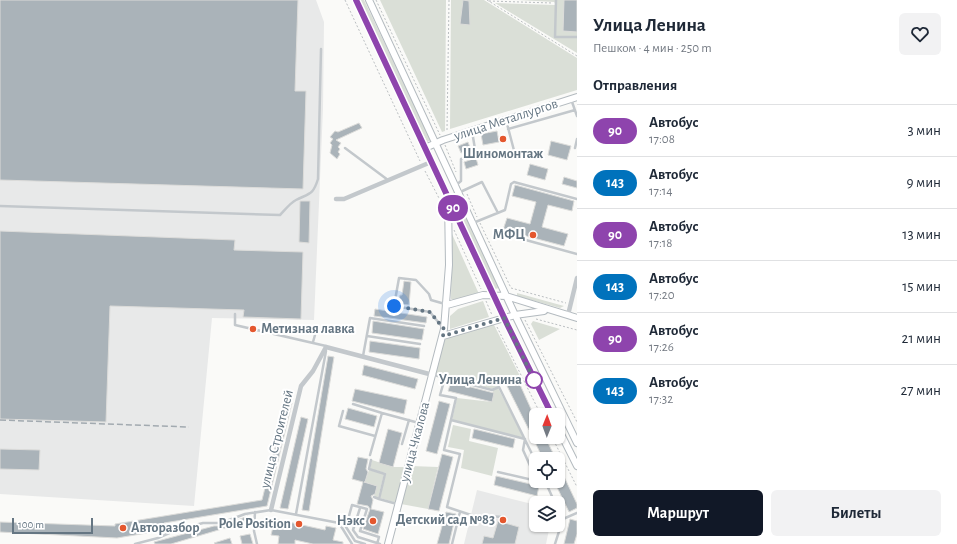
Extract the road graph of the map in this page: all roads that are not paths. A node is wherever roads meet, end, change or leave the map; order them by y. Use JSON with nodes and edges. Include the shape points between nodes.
{"nodes":[{"id":1,"x":356,"y":0,"type":"edge"},
{"id":2,"x":369,"y":0,"type":"edge"},
{"id":3,"x":556,"y":2,"type":"edge"},
{"id":4,"x":372,"y":8,"type":"junction"},
{"id":5,"x":362,"y":13,"type":"junction"},
{"id":6,"x":577,"y":37,"type":"edge"},
{"id":7,"x":321,"y":49,"type":"dead end"},
{"id":8,"x":574,"y":98,"type":"edge"},
{"id":9,"x":575,"y":110,"type":"junction"},
{"id":10,"x":577,"y":116,"type":"edge"},
{"id":11,"x":506,"y":119,"type":"junction"},
{"id":12,"x":508,"y":129,"type":"junction"},
{"id":13,"x":472,"y":130,"type":"junction"},
{"id":14,"x":577,"y":139,"type":"edge"},
{"id":15,"x":435,"y":143,"type":"junction"},
{"id":16,"x":345,"y":148,"type":"dead end"},
{"id":17,"x":425,"y":148,"type":"junction"},
{"id":18,"x":575,"y":148,"type":"dead end"},
{"id":19,"x":470,"y":156,"type":"dead end"},
{"id":20,"x":466,"y":158,"type":"dead end"},
{"id":21,"x":516,"y":158,"type":"dead end"},
{"id":22,"x":431,"y":162,"type":"junction"},
{"id":23,"x":388,"y":180,"type":"junction"},
{"id":24,"x":455,"y":187,"type":"junction"},
{"id":25,"x":458,"y":193,"type":"junction"},
{"id":26,"x":448,"y":196,"type":"junction"},
{"id":27,"x":336,"y":199,"type":"dead end"},
{"id":28,"x":577,"y":199,"type":"edge"},
{"id":29,"x":0,"y":206,"type":"edge"},
{"id":30,"x":498,"y":213,"type":"junction"},
{"id":31,"x":472,"y":224,"type":"junction"},
{"id":32,"x":504,"y":234,"type":"dead end"},
{"id":33,"x":577,"y":254,"type":"edge"},
{"id":34,"x":577,"y":278,"type":"edge"},
{"id":35,"x":494,"y":296,"type":"junction"},
{"id":36,"x":506,"y":296,"type":"junction"},
{"id":37,"x":447,"y":305,"type":"junction"},
{"id":38,"x":549,"y":310,"type":"junction"},
{"id":39,"x":235,"y":314,"type":"dead end"},
{"id":40,"x":515,"y":315,"type":"junction"},
{"id":41,"x":568,"y":315,"type":"junction"},
{"id":42,"x":504,"y":318,"type":"junction"},
{"id":43,"x":577,"y":318,"type":"edge"},
{"id":44,"x":424,"y":326,"type":"dead end"},
{"id":45,"x":317,"y":328,"type":"dead end"},
{"id":46,"x":444,"y":333,"type":"junction"},
{"id":47,"x":367,"y":336,"type":"junction"},
{"id":48,"x":313,"y":342,"type":"junction"},
{"id":49,"x":420,"y":344,"type":"dead end"},
{"id":50,"x":326,"y":346,"type":"junction"},
{"id":51,"x":363,"y":357,"type":"junction"},
{"id":52,"x":433,"y":375,"type":"junction"},
{"id":53,"x":445,"y":378,"type":"junction"},
{"id":54,"x":352,"y":404,"type":"dead end"},
{"id":55,"x":549,"y":408,"type":"edge"},
{"id":56,"x":343,"y":411,"type":"dead end"},
{"id":57,"x":382,"y":413,"type":"junction"},
{"id":58,"x":409,"y":420,"type":"junction"},
{"id":59,"x":450,"y":420,"type":"junction"},
{"id":60,"x":420,"y":423,"type":"junction"},
{"id":61,"x":375,"y":436,"type":"junction"},
{"id":62,"x":525,"y":439,"type":"junction"},
{"id":63,"x":565,"y":442,"type":"edge"},
{"id":64,"x":402,"y":444,"type":"dead end"},
{"id":65,"x":577,"y":444,"type":"edge"},
{"id":66,"x":531,"y":452,"type":"edge"},
{"id":67,"x":370,"y":456,"type":"dead end"},
{"id":68,"x":371,"y":460,"type":"dead end"},
{"id":69,"x":529,"y":463,"type":"edge"},
{"id":70,"x":577,"y":466,"type":"edge"},
{"id":71,"x":498,"y":472,"type":"dead end"},
{"id":72,"x":529,"y":478,"type":"edge"},
{"id":73,"x":374,"y":497,"type":"dead end"},
{"id":74,"x":379,"y":499,"type":"junction"},
{"id":75,"x":399,"y":505,"type":"junction"},
{"id":76,"x":360,"y":508,"type":"junction"},
{"id":77,"x":271,"y":510,"type":"junction"},
{"id":78,"x":254,"y":512,"type":"junction"},
{"id":79,"x":460,"y":512,"type":"junction"},
{"id":80,"x":577,"y":513,"type":"edge"},
{"id":81,"x":296,"y":514,"type":"junction"},
{"id":82,"x":503,"y":517,"type":"dead end"},
{"id":83,"x":565,"y":518,"type":"edge"},
{"id":84,"x":559,"y":532,"type":"edge"},
{"id":85,"x":135,"y":544,"type":"edge"},
{"id":86,"x":257,"y":544,"type":"edge"},
{"id":87,"x":352,"y":544,"type":"edge"},
{"id":88,"x":365,"y":544,"type":"edge"},
{"id":89,"x":378,"y":544,"type":"edge"},
{"id":90,"x":388,"y":544,"type":"edge"},
{"id":91,"x":452,"y":544,"type":"edge"},
{"id":92,"x":555,"y":544,"type":"edge"}],
"edges":[{"from":1,"to":5,"type":"main road"},
{"from":2,"to":4,"type":"main road"},
{"from":3,"to":6,"type":"lane","via":[[556,37]]},
{"from":4,"to":5,"type":"main road"},
{"from":4,"to":15,"type":"main road"},
{"from":5,"to":17,"type":"main road"},
{"from":7,"to":29,"type":"lane","via":[[318,179],[315,189],[307,196],[295,200],[280,215]]},
{"from":8,"to":9,"type":"lane"},
{"from":8,"to":11,"type":"main road","name":"улица Металлургов"},
{"from":9,"to":10,"type":"lane"},
{"from":9,"to":12,"type":"lane"},
{"from":11,"to":12,"type":"lane"},
{"from":11,"to":13,"type":"main road","name":"улица Металлургов"},
{"from":12,"to":21,"type":"lane"},
{"from":13,"to":15,"type":"main road","name":"улица Металлургов"},
{"from":13,"to":19,"type":"lane","via":[[476,155]]},
{"from":14,"to":18,"type":"lane"},
{"from":15,"to":17,"type":"main road","name":"улица Металлургов"},
{"from":15,"to":24,"type":"main road"},
{"from":16,"to":23,"type":"lane"},
{"from":17,"to":22,"type":"main road"},
{"from":20,"to":24,"type":"lane","via":[[462,159],[461,181]]},
{"from":22,"to":23,"type":"street"},
{"from":22,"to":26,"type":"main road"},
{"from":23,"to":27,"type":"street","via":[[344,199]]},
{"from":24,"to":25,"type":"main road"},
{"from":25,"to":30,"type":"lane","via":[[482,182]]},
{"from":25,"to":31,"type":"main road"},
{"from":26,"to":35,"type":"main road"},
{"from":26,"to":37,"type":"main road","name":"улица Чкалова"},
{"from":28,"to":30,"type":"lane","via":[[514,182],[511,184],[505,210]]},
{"from":30,"to":31,"type":"lane"},
{"from":31,"to":36,"type":"main road"},
{"from":32,"to":33,"type":"lane"},
{"from":34,"to":41,"type":"street"},
{"from":35,"to":36,"type":"main road"},
{"from":35,"to":37,"type":"main road","via":[[483,295]]},
{"from":35,"to":42,"type":"main road"},
{"from":36,"to":38,"type":"main road"},
{"from":36,"to":40,"type":"main road"},
{"from":37,"to":46,"type":"main road","name":"улица Чкалова"},
{"from":37,"to":46,"type":"lane","via":[[431,300],[416,280],[399,278],[394,306],[430,312]]},
{"from":38,"to":40,"type":"main road"},
{"from":38,"to":41,"type":"main road"},
{"from":39,"to":48,"type":"lane","via":[[235,325]]},
{"from":40,"to":42,"type":"main road"},
{"from":40,"to":65,"type":"main road"},
{"from":41,"to":43,"type":"main road"},
{"from":42,"to":46,"type":"main road"},
{"from":42,"to":55,"type":"main road"},
{"from":44,"to":47,"type":"lane","via":[[370,318]]},
{"from":45,"to":48,"type":"lane"},
{"from":46,"to":52,"type":"main road","name":"улица Чкалова"},
{"from":47,"to":49,"type":"lane"},
{"from":47,"to":51,"type":"lane"},
{"from":48,"to":50,"type":"lane"},
{"from":50,"to":51,"type":"street"},
{"from":50,"to":77,"type":"street","name":"улица Строителей","via":[[313,371],[301,386]]},
{"from":50,"to":81,"type":"lane"},
{"from":51,"to":52,"type":"street"},
{"from":52,"to":53,"type":"lane"},
{"from":52,"to":60,"type":"main road","name":"улица Чкалова"},
{"from":53,"to":59,"type":"lane","via":[[440,395],[456,398]]},
{"from":53,"to":62,"type":"lane","via":[[492,390],[499,387]]},
{"from":54,"to":57,"type":"lane"},
{"from":56,"to":61,"type":"lane","via":[[339,426]]},
{"from":57,"to":58,"type":"lane"},
{"from":57,"to":61,"type":"lane"},
{"from":58,"to":60,"type":"lane"},
{"from":58,"to":64,"type":"lane"},
{"from":59,"to":62,"type":"lane"},
{"from":59,"to":79,"type":"lane","via":[[444,450],[460,454],[447,507]]},
{"from":60,"to":75,"type":"main road","name":"улица Чкалова"},
{"from":61,"to":67,"type":"lane"},
{"from":62,"to":66,"type":"lane"},
{"from":62,"to":69,"type":"lane","via":[[523,450]]},
{"from":63,"to":70,"type":"main road"},
{"from":68,"to":74,"type":"lane","via":[[369,470],[385,474]]},
{"from":71,"to":72,"type":"lane"},
{"from":73,"to":74,"type":"lane"},
{"from":74,"to":75,"type":"lane"},
{"from":75,"to":90,"type":"main road","name":"улица Чкалова"},
{"from":76,"to":88,"type":"lane","via":[[352,505],[346,527],[355,541]]},
{"from":76,"to":89,"type":"lane","via":[[353,530],[358,538]]},
{"from":76,"to":89,"type":"lane","via":[[366,509],[360,531],[379,537]]},
{"from":77,"to":78,"type":"lane"},
{"from":77,"to":81,"type":"lane"},
{"from":78,"to":85,"type":"lane","via":[[221,523],[203,523],[176,530]]},
{"from":78,"to":86,"type":"lane"},
{"from":79,"to":82,"type":"lane"},
{"from":79,"to":91,"type":"lane"},
{"from":80,"to":83,"type":"lane"},
{"from":81,"to":87,"type":"lane","via":[[339,523]]},
{"from":84,"to":92,"type":"lane"}]}
